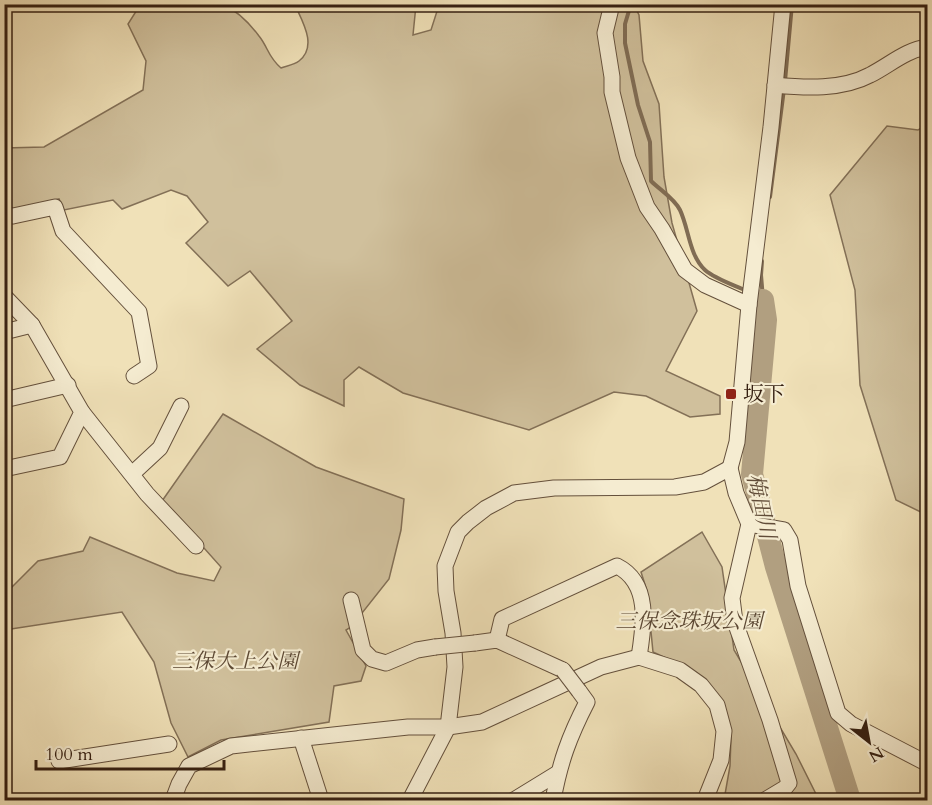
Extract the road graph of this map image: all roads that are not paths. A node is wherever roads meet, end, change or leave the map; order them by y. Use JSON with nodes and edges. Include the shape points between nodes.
{"nodes":[{"id":1,"x":612,"y":4,"type":"edge"},
{"id":2,"x":783,"y":4,"type":"edge"},
{"id":3,"x":927,"y":47,"type":"edge"},
{"id":4,"x":781,"y":86,"type":"junction"},
{"id":5,"x":4,"y":215,"type":"edge"},
{"id":6,"x":4,"y":296,"type":"edge"},
{"id":7,"x":749,"y":305,"type":"junction"},
{"id":8,"x":32,"y":325,"type":"junction"},
{"id":9,"x":4,"y":332,"type":"edge"},
{"id":10,"x":134,"y":376,"type":"dead end"},
{"id":11,"x":68,"y":385,"type":"junction"},
{"id":12,"x":4,"y":400,"type":"edge"},
{"id":13,"x":182,"y":406,"type":"dead end"},
{"id":14,"x":82,"y":412,"type":"junction"},
{"id":15,"x":730,"y":468,"type":"junction"},
{"id":16,"x":4,"y":469,"type":"edge"},
{"id":17,"x":132,"y":474,"type":"junction"},
{"id":18,"x":749,"y":524,"type":"junction"},
{"id":19,"x":196,"y":546,"type":"dead end"},
{"id":20,"x":351,"y":600,"type":"dead end"},
{"id":21,"x":497,"y":640,"type":"junction"},
{"id":22,"x":639,"y":657,"type":"junction"},
{"id":23,"x":448,"y":727,"type":"junction"},
{"id":24,"x":301,"y":738,"type":"junction"},
{"id":25,"x":169,"y":744,"type":"dead end"},
{"id":26,"x":59,"y":761,"type":"dead end"},
{"id":27,"x":927,"y":764,"type":"edge"},
{"id":28,"x":558,"y":773,"type":"junction"},
{"id":29,"x":173,"y":801,"type":"edge"},
{"id":30,"x":321,"y":801,"type":"edge"},
{"id":31,"x":410,"y":801,"type":"edge"},
{"id":32,"x":514,"y":801,"type":"edge"},
{"id":33,"x":553,"y":801,"type":"edge"},
{"id":34,"x":705,"y":801,"type":"edge"},
{"id":35,"x":765,"y":801,"type":"edge"}],
"edges":[{"from":1,"to":7,"type":"street","via":[[605,33],[612,92],[628,158],[647,207],[685,270],[705,285]]},
{"from":2,"to":4,"type":"street"},
{"from":3,"to":4,"type":"street","via":[[912,49],[853,82]]},
{"from":4,"to":7,"type":"street"},
{"from":5,"to":10,"type":"street","via":[[55,207],[63,231],[139,312],[149,366]]},
{"from":6,"to":8,"type":"street"},
{"from":7,"to":15,"type":"street","via":[[737,442]]},
{"from":8,"to":9,"type":"street"},
{"from":8,"to":11,"type":"street"},
{"from":11,"to":12,"type":"street"},
{"from":11,"to":14,"type":"street"},
{"from":13,"to":17,"type":"street","via":[[160,448]]},
{"from":14,"to":16,"type":"street","via":[[60,457]]},
{"from":14,"to":17,"type":"street"},
{"from":15,"to":18,"type":"street"},
{"from":15,"to":23,"type":"street","via":[[704,482],[675,487],[554,488],[514,493],[468,522],[458,532],[445,566],[455,667]]},
{"from":17,"to":19,"type":"street"},
{"from":18,"to":27,"type":"street","via":[[784,530],[790,540],[798,586],[838,713],[851,724]]},
{"from":18,"to":35,"type":"street","via":[[732,598],[735,622],[789,783]]},
{"from":20,"to":21,"type":"street","bridge":true,"via":[[363,650],[372,659],[386,663],[417,650]]},
{"from":21,"to":22,"type":"street","via":[[502,619],[617,566],[627,571],[644,605]]},
{"from":21,"to":28,"type":"street","bridge":true,"via":[[562,669],[587,702]]},
{"from":22,"to":23,"type":"street","via":[[601,667],[482,722]]},
{"from":22,"to":34,"type":"street","via":[[680,670],[701,685],[717,705],[724,731],[721,760]]},
{"from":23,"to":24,"type":"street"},
{"from":23,"to":31,"type":"street"},
{"from":24,"to":29,"type":"street","via":[[231,746],[209,756],[189,766]]},
{"from":24,"to":30,"type":"street"},
{"from":25,"to":26,"type":"street"},
{"from":28,"to":32,"type":"street"},
{"from":28,"to":33,"type":"street"}]}
